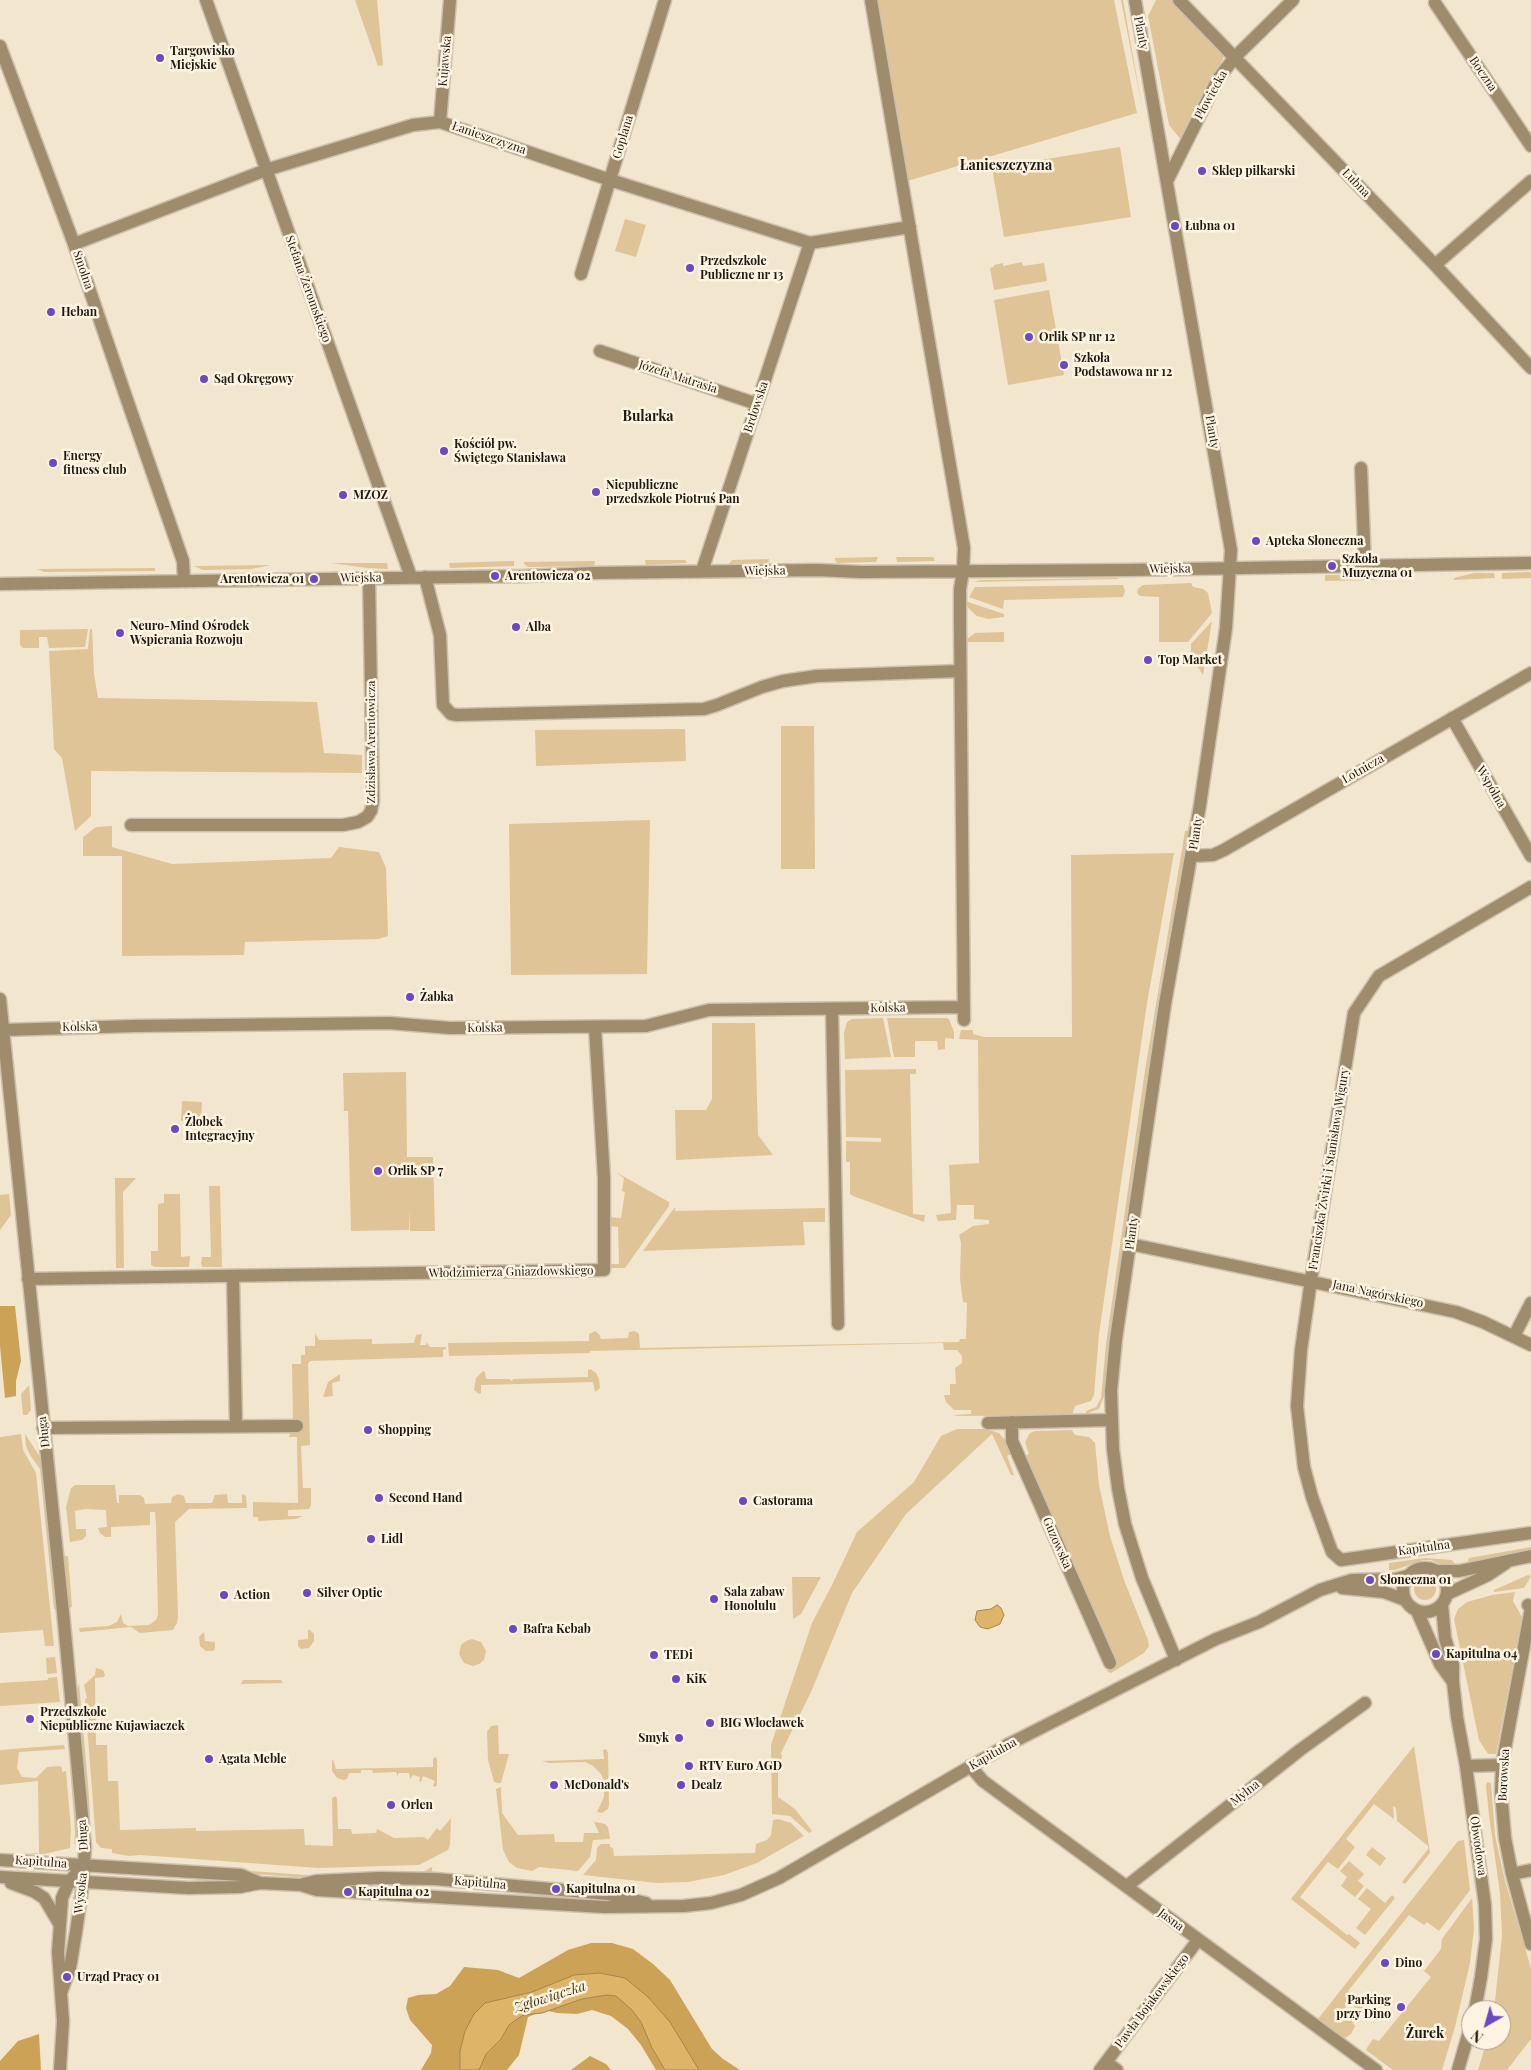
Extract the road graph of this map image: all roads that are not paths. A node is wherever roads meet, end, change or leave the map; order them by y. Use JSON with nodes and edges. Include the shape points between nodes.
{"nodes":[{"id":1,"x":206,"y":0,"type":"edge"},
{"id":2,"x":450,"y":0,"type":"edge"},
{"id":3,"x":666,"y":0,"type":"edge"},
{"id":4,"x":872,"y":0,"type":"edge"},
{"id":5,"x":1135,"y":0,"type":"edge"},
{"id":6,"x":1179,"y":0,"type":"edge"},
{"id":7,"x":1292,"y":0,"type":"edge"},
{"id":8,"x":1435,"y":3,"type":"dead end"},
{"id":9,"x":0,"y":46,"type":"edge"},
{"id":10,"x":1235,"y":57,"type":"junction"},
{"id":11,"x":440,"y":122,"type":"junction"},
{"id":12,"x":1531,"y":146,"type":"edge"},
{"id":13,"x":266,"y":170,"type":"junction"},
{"id":14,"x":610,"y":180,"type":"junction"},
{"id":15,"x":1531,"y":180,"type":"edge"},
{"id":16,"x":1167,"y":181,"type":"junction"},
{"id":17,"x":910,"y":227,"type":"junction"},
{"id":18,"x":74,"y":244,"type":"junction"},
{"id":19,"x":810,"y":244,"type":"junction"},
{"id":20,"x":1436,"y":265,"type":"junction"},
{"id":21,"x":582,"y":274,"type":"dead end"},
{"id":22,"x":600,"y":351,"type":"dead end"},
{"id":23,"x":1531,"y":368,"type":"edge"},
{"id":24,"x":757,"y":404,"type":"junction"},
{"id":25,"x":1361,"y":468,"type":"dead end"},
{"id":26,"x":1531,"y":562,"type":"edge"},
{"id":27,"x":1366,"y":566,"type":"junction"},
{"id":28,"x":1232,"y":567,"type":"junction"},
{"id":29,"x":702,"y":571,"type":"junction"},
{"id":30,"x":963,"y":571,"type":"junction"},
{"id":31,"x":411,"y":577,"type":"junction"},
{"id":32,"x":425,"y":577,"type":"junction"},
{"id":33,"x":368,"y":578,"type":"junction"},
{"id":34,"x":184,"y":581,"type":"junction"},
{"id":35,"x":0,"y":584,"type":"edge"},
{"id":36,"x":960,"y":671,"type":"junction"},
{"id":37,"x":1531,"y":673,"type":"edge"},
{"id":38,"x":1452,"y":718,"type":"junction"},
{"id":39,"x":131,"y":825,"type":"dead end"},
{"id":40,"x":1192,"y":856,"type":"junction"},
{"id":41,"x":1531,"y":856,"type":"edge"},
{"id":42,"x":1531,"y":887,"type":"edge"},
{"id":43,"x":0,"y":999,"type":"edge"},
{"id":44,"x":832,"y":1009,"type":"junction"},
{"id":45,"x":595,"y":1027,"type":"junction"},
{"id":46,"x":4,"y":1030,"type":"junction"},
{"id":47,"x":5,"y":1082,"type":"edge"},
{"id":48,"x":1130,"y":1244,"type":"junction"},
{"id":49,"x":233,"y":1276,"type":"junction"},
{"id":50,"x":28,"y":1279,"type":"junction"},
{"id":51,"x":1311,"y":1280,"type":"junction"},
{"id":52,"x":1531,"y":1303,"type":"edge"},
{"id":53,"x":838,"y":1324,"type":"dead end"},
{"id":54,"x":1514,"y":1336,"type":"junction"},
{"id":55,"x":1531,"y":1345,"type":"edge"},
{"id":56,"x":1111,"y":1420,"type":"junction"},
{"id":57,"x":1012,"y":1422,"type":"junction"},
{"id":58,"x":988,"y":1423,"type":"dead end"},
{"id":59,"x":236,"y":1425,"type":"junction"},
{"id":60,"x":297,"y":1426,"type":"dead end"},
{"id":61,"x":43,"y":1428,"type":"junction"},
{"id":62,"x":1531,"y":1533,"type":"edge"},
{"id":63,"x":1328,"y":1541,"type":"joint"},
{"id":64,"x":1531,"y":1556,"type":"edge"},
{"id":65,"x":1508,"y":1562,"type":"junction"},
{"id":66,"x":1438,"y":1571,"type":"junction"},
{"id":67,"x":1407,"y":1576,"type":"junction"},
{"id":68,"x":1327,"y":1587,"type":"junction"},
{"id":69,"x":1405,"y":1600,"type":"junction"},
{"id":70,"x":1444,"y":1600,"type":"junction"},
{"id":71,"x":1528,"y":1605,"type":"dead end"},
{"id":72,"x":1417,"y":1611,"type":"junction"},
{"id":73,"x":1176,"y":1660,"type":"junction"},
{"id":74,"x":1110,"y":1663,"type":"dead end"},
{"id":75,"x":1453,"y":1682,"type":"junction"},
{"id":76,"x":1365,"y":1702,"type":"dead end"},
{"id":77,"x":1502,"y":1765,"type":"junction"},
{"id":78,"x":970,"y":1766,"type":"junction"},
{"id":79,"x":1466,"y":1766,"type":"junction"},
{"id":80,"x":0,"y":1860,"type":"edge"},
{"id":81,"x":83,"y":1865,"type":"junction"},
{"id":82,"x":1531,"y":1870,"type":"edge"},
{"id":83,"x":1512,"y":1874,"type":"junction"},
{"id":84,"x":0,"y":1877,"type":"edge"},
{"id":85,"x":69,"y":1882,"type":"junction"},
{"id":86,"x":83,"y":1883,"type":"junction"},
{"id":87,"x":260,"y":1883,"type":"junction"},
{"id":88,"x":301,"y":1885,"type":"junction"},
{"id":89,"x":1127,"y":1886,"type":"junction"},
{"id":90,"x":658,"y":1906,"type":"junction"},
{"id":91,"x":60,"y":1925,"type":"junction"},
{"id":92,"x":1198,"y":1940,"type":"junction"},
{"id":93,"x":1531,"y":1944,"type":"edge"},
{"id":94,"x":61,"y":1993,"type":"junction"},
{"id":95,"x":1477,"y":2000,"type":"edge"},
{"id":96,"x":1464,"y":2050,"type":"edge"},
{"id":97,"x":1103,"y":2066,"type":"edge"},
{"id":98,"x":60,"y":2070,"type":"edge"},
{"id":99,"x":1117,"y":2070,"type":"edge"},
{"id":100,"x":1376,"y":2070,"type":"edge"},
{"id":101,"x":1458,"y":2070,"type":"edge"}],
"edges":[{"from":1,"to":13,"type":"street","name":"Stefana Żeromskiego"},
{"from":2,"to":11,"type":"street","name":"Kujawska"},
{"from":3,"to":14,"type":"street","name":"Goplana"},
{"from":4,"to":17,"type":"street"},
{"from":5,"to":16,"type":"street","name":"Planty"},
{"from":6,"to":10,"type":"street","name":"Łubna"},
{"from":7,"to":10,"type":"street","name":"Płowiecka"},
{"from":8,"to":12,"type":"street","name":"Boczna"},
{"from":9,"to":18,"type":"street","name":"Smolna"},
{"from":10,"to":16,"type":"street","name":"Płowiecka","via":[[1218,79]]},
{"from":10,"to":20,"type":"street","name":"Łubna"},
{"from":11,"to":13,"type":"street","name":"Łanieszczyzna","via":[[413,125]]},
{"from":11,"to":14,"type":"street","name":"Łanieszczyzna"},
{"from":13,"to":18,"type":"street","name":"Łanieszczyzna"},
{"from":13,"to":31,"type":"street","name":"Stefana Żeromskiego"},
{"from":14,"to":19,"type":"street","name":"Łanieszczyzna"},
{"from":14,"to":21,"type":"street","name":"Goplana"},
{"from":15,"to":20,"type":"street"},
{"from":16,"to":28,"type":"street","name":"Planty","via":[[1230,535]]},
{"from":17,"to":19,"type":"street","name":"Łanieszczyzna"},
{"from":17,"to":30,"type":"street","via":[[960,520]]},
{"from":18,"to":34,"type":"street","name":"Smolna","via":[[183,561]]},
{"from":19,"to":24,"type":"street","name":"Brdowska"},
{"from":20,"to":23,"type":"street","name":"Łubna"},
{"from":22,"to":24,"type":"street","name":"Józefa Matrasia"},
{"from":24,"to":29,"type":"street","name":"Brdowska"},
{"from":25,"to":27,"type":"street"},
{"from":26,"to":27,"type":"street","name":"Wiejska"},
{"from":27,"to":28,"type":"street","name":"Wiejska"},
{"from":28,"to":30,"type":"street","name":"Wiejska"},
{"from":28,"to":40,"type":"street","name":"Planty"},
{"from":29,"to":30,"type":"street","name":"Wiejska"},
{"from":29,"to":32,"type":"street","name":"Wiejska"},
{"from":30,"to":36,"type":"street"},
{"from":31,"to":32,"type":"street","name":"Wiejska"},
{"from":31,"to":33,"type":"street","name":"Wiejska"},
{"from":32,"to":36,"type":"street","via":[[440,635],[442,705],[451,714],[704,709],[783,681],[817,676]]},
{"from":33,"to":34,"type":"street","name":"Wiejska"},
{"from":33,"to":39,"type":"street","name":"Zdzisława Arentowicza","via":[[373,800],[367,816],[343,825]]},
{"from":34,"to":35,"type":"street","name":"Wiejska"},
{"from":36,"to":44,"type":"street","name":"Kolska","via":[[964,1013]]},
{"from":37,"to":38,"type":"street","name":"Lotnicza"},
{"from":38,"to":40,"type":"street","name":"Lotnicza","via":[[1224,850],[1213,855]]},
{"from":38,"to":41,"type":"street","name":"Wspólna"},
{"from":40,"to":48,"type":"street","name":"Planty","via":[[1165,1004]]},
{"from":42,"to":51,"type":"street","name":"Franciszka Żwirki i Stanisława Wigury","via":[[1378,976],[1354,1013]]},
{"from":43,"to":46,"type":"street","name":"Długa"},
{"from":44,"to":45,"type":"street","name":"Kolska","via":[[709,1010],[646,1026]]},
{"from":44,"to":53,"type":"street"},
{"from":45,"to":46,"type":"street","name":"Kolska","via":[[450,1028],[389,1023]]},
{"from":45,"to":49,"type":"street","name":"Włodzimierza Gniazdowskiego","via":[[604,1178],[604,1270]]},
{"from":46,"to":47,"type":"street","name":"Długa"},
{"from":47,"to":50,"type":"street","name":"Długa"},
{"from":48,"to":51,"type":"street","name":"Jana Nagórskiego"},
{"from":48,"to":56,"type":"street","name":"Planty","via":[[1116,1339]]},
{"from":49,"to":50,"type":"street","name":"Włodzimierza Gniazdowskiego"},
{"from":49,"to":59,"type":"street"},
{"from":50,"to":61,"type":"street","name":"Długa"},
{"from":51,"to":54,"type":"street","name":"Jana Nagórskiego","via":[[1456,1312]]},
{"from":51,"to":63,"type":"street","name":"Franciszka Żwirki i Stanisława Wigury","via":[[1297,1406],[1304,1467]]},
{"from":52,"to":54,"type":"street"},
{"from":54,"to":55,"type":"street","name":"Jana Nagórskiego"},
{"from":56,"to":57,"type":"street"},
{"from":56,"to":73,"type":"street","name":"Planty","via":[[1118,1488],[1129,1539]]},
{"from":57,"to":58,"type":"street"},
{"from":57,"to":74,"type":"street","name":"Guzowska","via":[[1012,1441]]},
{"from":59,"to":60,"type":"street"},
{"from":59,"to":61,"type":"street"},
{"from":61,"to":81,"type":"street","name":"Długa","via":[[85,1846]]},
{"from":62,"to":63,"type":"street","name":"Kapitulna","via":[[1341,1560],[1332,1552]]},
{"from":64,"to":65,"type":"street","name":"Kapitulna"},
{"from":65,"to":66,"type":"street","name":"Kapitulna","via":[[1459,1572]]},
{"from":65,"to":70,"type":"street","name":"Kapitulna"},
{"from":66,"to":67,"type":"street","via":[[1422,1567]]},
{"from":66,"to":70,"type":"street","via":[[1447,1586]]},
{"from":67,"to":68,"type":"street","name":"Kapitulna","via":[[1352,1580]]},
{"from":67,"to":69,"type":"street","via":[[1403,1584]]},
{"from":68,"to":69,"type":"street","via":[[1384,1592]]},
{"from":68,"to":73,"type":"street","name":"Kapitulna"},
{"from":69,"to":72,"type":"street"},
{"from":70,"to":72,"type":"street","via":[[1430,1612]]},
{"from":70,"to":75,"type":"street","name":"Obwodowa"},
{"from":71,"to":77,"type":"street","name":"Borowska","via":[[1531,1608]]},
{"from":72,"to":75,"type":"street","name":"Obwodowa","via":[[1440,1664]]},
{"from":73,"to":78,"type":"street","name":"Kapitulna"},
{"from":75,"to":79,"type":"street","name":"Obwodowa"},
{"from":76,"to":89,"type":"street","name":"Mylna"},
{"from":77,"to":79,"type":"street"},
{"from":77,"to":83,"type":"street","name":"Borowska","via":[[1505,1838]]},
{"from":78,"to":89,"type":"street","name":"Jasna","via":[[983,1781]]},
{"from":78,"to":90,"type":"street","name":"Kapitulna","via":[[756,1889],[712,1902]]},
{"from":79,"to":95,"type":"street","name":"Obwodowa","via":[[1485,1905],[1486,1939]]},
{"from":80,"to":81,"type":"street","name":"Kapitulna"},
{"from":81,"to":85,"type":"street","name":"Wysoka"},
{"from":81,"to":86,"type":"street","name":"Wysoka"},
{"from":81,"to":87,"type":"street","name":"Kapitulna","via":[[242,1875]]},
{"from":82,"to":83,"type":"street"},
{"from":83,"to":93,"type":"street","name":"Borowska"},
{"from":84,"to":85,"type":"street","name":"Kapitulna"},
{"from":84,"to":91,"type":"street","name":"Kapitulna","via":[[43,1897]]},
{"from":85,"to":86,"type":"street","name":"Kapitulna"},
{"from":85,"to":91,"type":"street","name":"Wysoka","via":[[62,1898]]},
{"from":86,"to":87,"type":"street","name":"Kapitulna","via":[[188,1888],[240,1887]]},
{"from":86,"to":94,"type":"street","name":"Wysoka","via":[[70,1968]]},
{"from":87,"to":88,"type":"street","name":"Kapitulna"},
{"from":88,"to":90,"type":"street","name":"Kapitulna","via":[[317,1890],[604,1907]]},
{"from":88,"to":90,"type":"street","name":"Kapitulna","via":[[316,1881],[380,1878],[435,1879],[608,1894]]},
{"from":89,"to":92,"type":"street","name":"Jasna"},
{"from":91,"to":94,"type":"street","name":"Wysoka"},
{"from":92,"to":97,"type":"street","name":"Pawła Bojakowskiego"},
{"from":92,"to":100,"type":"street","name":"Jasna"},
{"from":94,"to":98,"type":"street","name":"Wysoka"},
{"from":96,"to":101,"type":"street"},
{"from":97,"to":99,"type":"street","name":"Pawła Bojakowskiego"}]}
